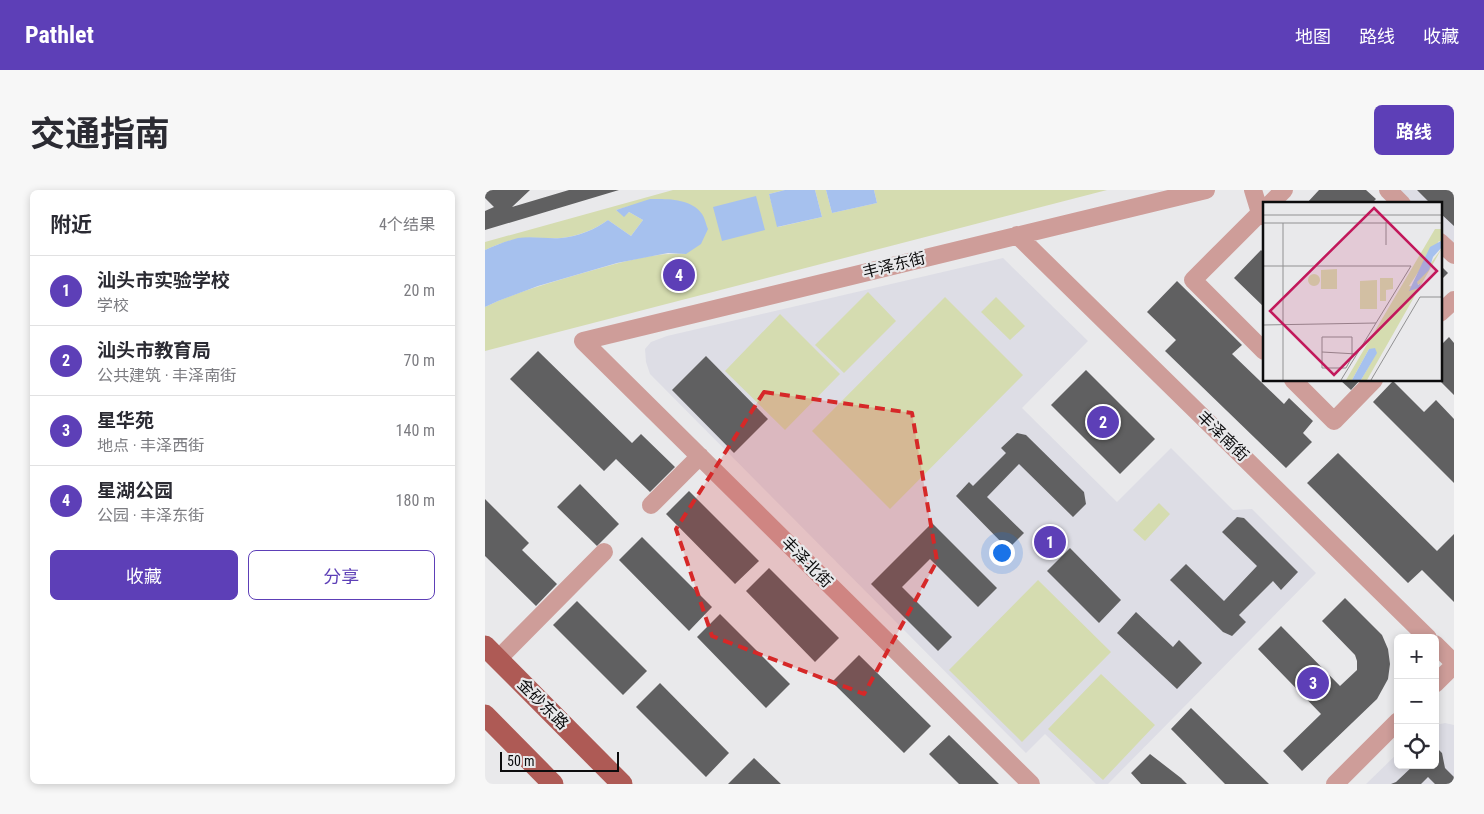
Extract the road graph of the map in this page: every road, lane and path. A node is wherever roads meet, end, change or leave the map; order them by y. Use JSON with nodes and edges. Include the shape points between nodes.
{"nodes":[{"id":1,"x":1206,"y":190,"type":"edge"},
{"id":2,"x":1253,"y":190,"type":"edge"},
{"id":3,"x":1284,"y":190,"type":"edge"},
{"id":4,"x":1388,"y":190,"type":"edge"},
{"id":5,"x":1273,"y":202,"type":"edge"},
{"id":6,"x":1400,"y":202,"type":"edge"},
{"id":7,"x":1263,"y":209,"type":"edge"},
{"id":8,"x":1263,"y":212,"type":"edge"},
{"id":9,"x":1017,"y":235,"type":"junction"},
{"id":10,"x":1441,"y":243,"type":"edge"},
{"id":11,"x":1454,"y":256,"type":"edge"},
{"id":12,"x":1454,"y":300,"type":"edge"},
{"id":13,"x":1441,"y":312,"type":"edge"},
{"id":14,"x":583,"y":341,"type":"joint"},
{"id":15,"x":1263,"y":350,"type":"edge"},
{"id":16,"x":1294,"y":381,"type":"edge"},
{"id":17,"x":1373,"y":381,"type":"edge"},
{"id":18,"x":699,"y":456,"type":"junction"},
{"id":19,"x":651,"y":505,"type":"dead end"},
{"id":20,"x":604,"y":552,"type":"dead end"},
{"id":21,"x":1425,"y":634,"type":"edge"},
{"id":22,"x":1439,"y":648,"type":"edge"},
{"id":23,"x":492,"y":653,"type":"edge"},
{"id":24,"x":1454,"y":664,"type":"edge"},
{"id":25,"x":1439,"y":680,"type":"edge"},
{"id":26,"x":485,"y":715,"type":"edge"},
{"id":27,"x":1395,"y":724,"type":"edge"},
{"id":28,"x":553,"y":784,"type":"edge"},
{"id":29,"x":622,"y":784,"type":"edge"},
{"id":30,"x":1031,"y":784,"type":"edge"},
{"id":31,"x":1335,"y":784,"type":"edge"}],
"edges":[{"from":1,"to":9,"type":"street","name":"丰泽东街"},
{"from":2,"to":7,"type":"street"},
{"from":3,"to":5,"type":"street"},
{"from":4,"to":6,"type":"street"},
{"from":8,"to":15,"type":"street","via":[[1193,280]]},
{"from":9,"to":14,"type":"street","name":"丰泽东街"},
{"from":9,"to":21,"type":"street","name":"丰泽南街"},
{"from":10,"to":11,"type":"street"},
{"from":12,"to":13,"type":"street"},
{"from":14,"to":18,"type":"street","name":"丰泽北街"},
{"from":16,"to":17,"type":"street","via":[[1334,421]]},
{"from":18,"to":19,"type":"street"},
{"from":18,"to":30,"type":"street","name":"丰泽北街"},
{"from":20,"to":23,"type":"street"},
{"from":22,"to":24,"type":"street"},
{"from":23,"to":29,"type":"main road","name":"金砂东路"},
{"from":24,"to":25,"type":"street"},
{"from":26,"to":28,"type":"main road"},
{"from":27,"to":31,"type":"street"}]}
